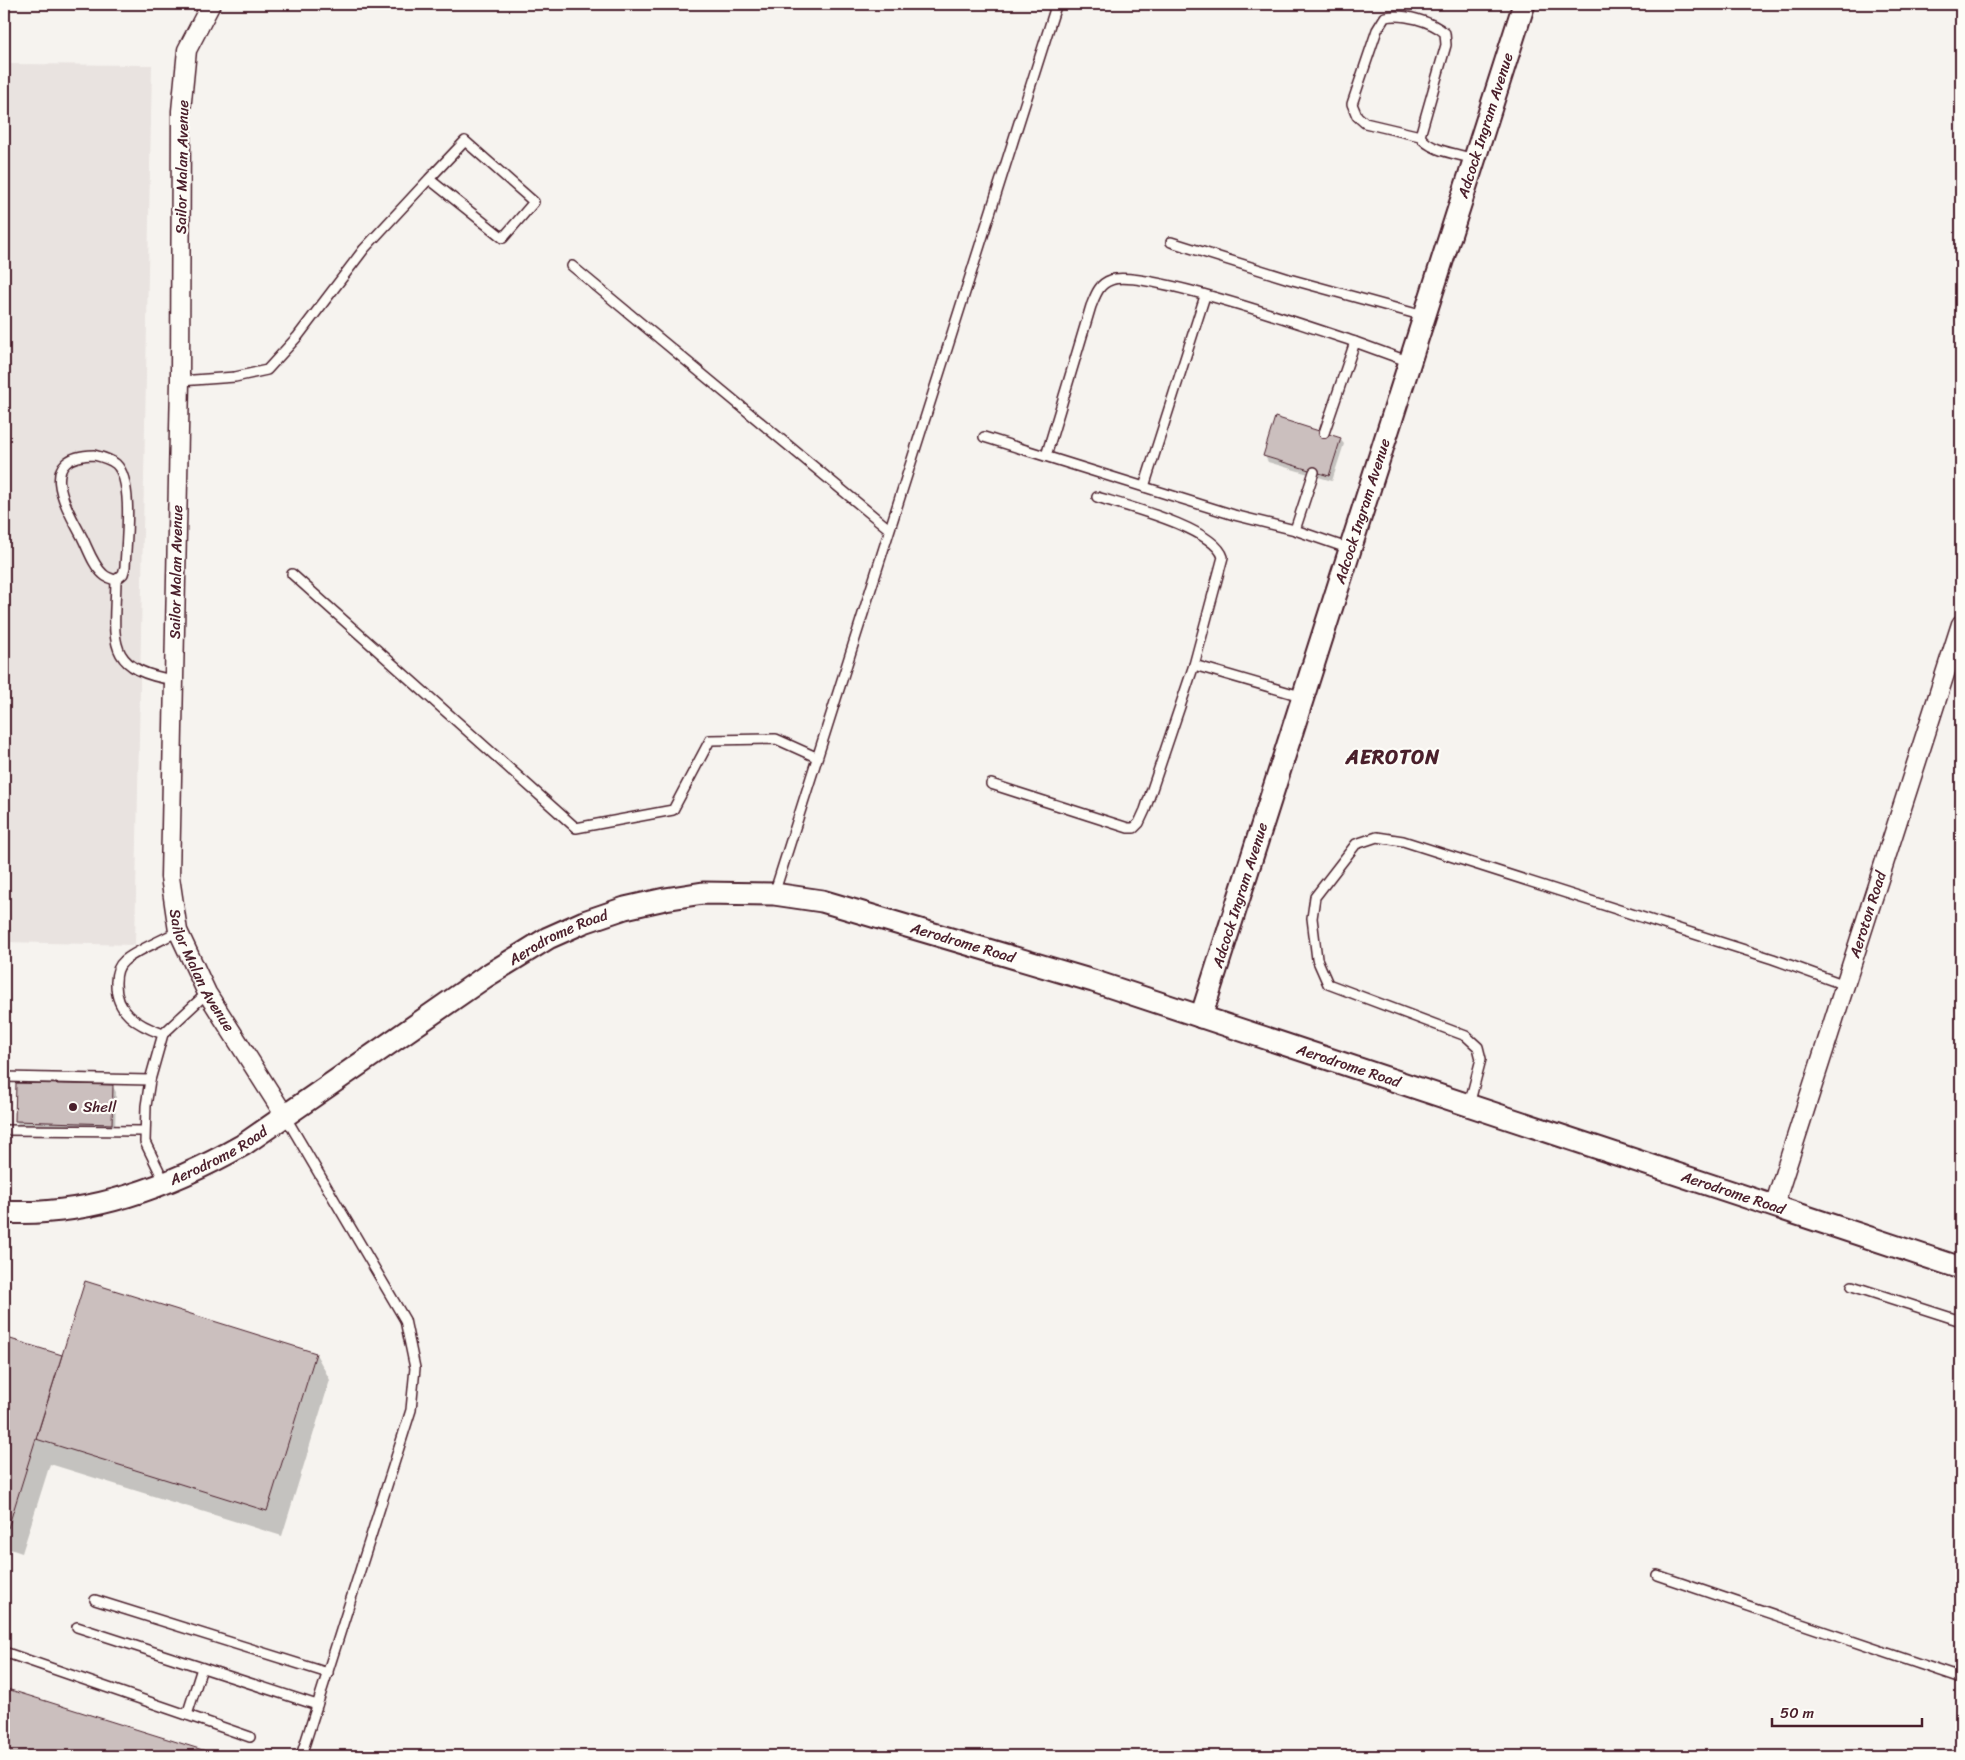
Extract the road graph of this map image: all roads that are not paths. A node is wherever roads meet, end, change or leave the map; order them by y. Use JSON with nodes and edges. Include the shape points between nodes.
{"nodes":[{"id":1,"x":211,"y":4,"type":"edge"},
{"id":2,"x":1050,"y":4,"type":"edge"},
{"id":3,"x":1524,"y":4,"type":"edge"},
{"id":4,"x":1420,"y":136,"type":"junction"},
{"id":5,"x":1475,"y":159,"type":"junction"},
{"id":6,"x":429,"y":179,"type":"junction"},
{"id":7,"x":1171,"y":242,"type":"dead end"},
{"id":8,"x":572,"y":266,"type":"dead end"},
{"id":9,"x":1205,"y":296,"type":"junction"},
{"id":10,"x":1424,"y":316,"type":"junction"},
{"id":11,"x":1355,"y":342,"type":"junction"},
{"id":12,"x":1410,"y":362,"type":"junction"},
{"id":13,"x":180,"y":381,"type":"junction"},
{"id":14,"x":1324,"y":432,"type":"dead end"},
{"id":15,"x":984,"y":437,"type":"dead end"},
{"id":16,"x":1046,"y":456,"type":"junction"},
{"id":17,"x":1314,"y":472,"type":"dead end"},
{"id":18,"x":1144,"y":487,"type":"junction"},
{"id":19,"x":1097,"y":497,"type":"dead end"},
{"id":20,"x":889,"y":529,"type":"junction"},
{"id":21,"x":1295,"y":530,"type":"junction"},
{"id":22,"x":1350,"y":550,"type":"junction"},
{"id":23,"x":292,"y":574,"type":"dead end"},
{"id":24,"x":116,"y":580,"type":"junction"},
{"id":25,"x":1961,"y":624,"type":"edge"},
{"id":26,"x":1194,"y":665,"type":"junction"},
{"id":27,"x":174,"y":680,"type":"junction"},
{"id":28,"x":1304,"y":697,"type":"junction"},
{"id":29,"x":816,"y":757,"type":"junction"},
{"id":30,"x":991,"y":784,"type":"dead end"},
{"id":31,"x":774,"y":894,"type":"junction"},
{"id":32,"x":178,"y":931,"type":"junction"},
{"id":33,"x":1845,"y":985,"type":"junction"},
{"id":34,"x":207,"y":993,"type":"junction"},
{"id":35,"x":1201,"y":1017,"type":"junction"},
{"id":36,"x":163,"y":1034,"type":"junction"},
{"id":37,"x":4,"y":1077,"type":"edge"},
{"id":38,"x":150,"y":1080,"type":"junction"},
{"id":39,"x":1468,"y":1105,"type":"junction"},
{"id":40,"x":285,"y":1116,"type":"junction"},
{"id":41,"x":4,"y":1130,"type":"edge"},
{"id":42,"x":144,"y":1131,"type":"junction"},
{"id":43,"x":165,"y":1183,"type":"junction"},
{"id":44,"x":1774,"y":1206,"type":"junction"},
{"id":45,"x":4,"y":1212,"type":"edge"},
{"id":46,"x":1961,"y":1268,"type":"edge"},
{"id":47,"x":1852,"y":1286,"type":"dead end"},
{"id":48,"x":1961,"y":1322,"type":"edge"},
{"id":49,"x":1657,"y":1575,"type":"dead end"},
{"id":50,"x":95,"y":1600,"type":"dead end"},
{"id":51,"x":77,"y":1627,"type":"dead end"},
{"id":52,"x":4,"y":1652,"type":"edge"},
{"id":53,"x":202,"y":1668,"type":"junction"},
{"id":54,"x":328,"y":1673,"type":"junction"},
{"id":55,"x":1961,"y":1678,"type":"edge"},
{"id":56,"x":317,"y":1705,"type":"junction"},
{"id":57,"x":187,"y":1715,"type":"junction"},
{"id":58,"x":250,"y":1737,"type":"dead end"},
{"id":59,"x":302,"y":1756,"type":"edge"}],
"edges":[{"from":1,"to":13,"type":"street","name":"Sailor Malan Avenue","via":[[187,50],[181,111]]},
{"from":2,"to":20,"type":"lane","via":[[1055,9]]},
{"from":3,"to":5,"type":"street","name":"Adcock Ingram Avenue"},
{"from":4,"to":4,"type":"lane","via":[[1446,45],[1445,33],[1435,24],[1393,15],[1385,18],[1377,30],[1352,104],[1357,116],[1365,123]]},
{"from":4,"to":5,"type":"lane","via":[[1431,146]]},
{"from":5,"to":10,"type":"street","name":"Adcock Ingram Avenue"},
{"from":6,"to":6,"type":"lane","via":[[503,238],[534,202],[465,140]]},
{"from":6,"to":13,"type":"lane","via":[[364,249],[298,336],[267,370],[235,377]]},
{"from":7,"to":10,"type":"lane"},
{"from":8,"to":20,"type":"lane"},
{"from":9,"to":11,"type":"lane"},
{"from":9,"to":16,"type":"lane","via":[[1124,277],[1103,284],[1091,306]]},
{"from":9,"to":18,"type":"lane"},
{"from":10,"to":12,"type":"street","name":"Adcock Ingram Avenue"},
{"from":11,"to":12,"type":"lane"},
{"from":11,"to":14,"type":"lane"},
{"from":12,"to":22,"type":"street","name":"Adcock Ingram Avenue"},
{"from":13,"to":27,"type":"street","name":"Sailor Malan Avenue"},
{"from":15,"to":16,"type":"lane"},
{"from":16,"to":18,"type":"lane"},
{"from":17,"to":21,"type":"lane"},
{"from":18,"to":21,"type":"lane"},
{"from":19,"to":26,"type":"lane","via":[[1179,525],[1207,538],[1221,551],[1222,564]]},
{"from":20,"to":29,"type":"lane"},
{"from":21,"to":22,"type":"lane"},
{"from":22,"to":28,"type":"street","name":"Adcock Ingram Avenue"},
{"from":23,"to":29,"type":"lane","via":[[576,828],[674,810],[710,740],[776,739]]},
{"from":24,"to":24,"type":"lane","via":[[124,574],[125,567],[127,503],[122,474],[104,457],[74,457],[66,462],[60,473],[63,498],[101,572]]},
{"from":24,"to":27,"type":"lane","via":[[115,634],[120,652],[132,668]]},
{"from":25,"to":33,"type":"street","name":"Aeroton Road"},
{"from":26,"to":28,"type":"lane"},
{"from":26,"to":30,"type":"lane","via":[[1145,810],[1134,828]]},
{"from":27,"to":32,"type":"street","name":"Sailor Malan Avenue","via":[[170,877]]},
{"from":28,"to":35,"type":"street","name":"Adcock Ingram Avenue"},
{"from":29,"to":31,"type":"lane"},
{"from":31,"to":35,"type":"street","name":"Aerodrome Road","via":[[822,901],[882,918]]},
{"from":31,"to":40,"type":"street","name":"Aerodrome Road","via":[[704,894],[664,899],[625,908],[548,938],[506,963]]},
{"from":32,"to":34,"type":"street","name":"Sailor Malan Avenue"},
{"from":32,"to":36,"type":"lane","via":[[123,961],[116,974],[116,993],[121,1009],[141,1026]]},
{"from":33,"to":39,"type":"lane","via":[[1404,841],[1377,836],[1356,844],[1315,897],[1312,918],[1317,959],[1328,984],[1466,1036],[1478,1047],[1481,1059]]},
{"from":33,"to":44,"type":"street","name":"Aeroton Road"},
{"from":34,"to":36,"type":"lane"},
{"from":34,"to":40,"type":"street","name":"Sailor Malan Avenue"},
{"from":35,"to":39,"type":"street","name":"Aerodrome Road"},
{"from":36,"to":38,"type":"lane"},
{"from":37,"to":38,"type":"lane"},
{"from":38,"to":42,"type":"lane"},
{"from":39,"to":44,"type":"street","name":"Aerodrome Road"},
{"from":40,"to":43,"type":"street","name":"Aerodrome Road","via":[[204,1167]]},
{"from":40,"to":54,"type":"lane","via":[[405,1320],[414,1368],[411,1410]]},
{"from":41,"to":42,"type":"lane"},
{"from":42,"to":43,"type":"lane","via":[[145,1142]]},
{"from":43,"to":45,"type":"street","name":"Aerodrome Road","via":[[97,1203],[50,1211]]},
{"from":44,"to":46,"type":"street","name":"Aerodrome Road"},
{"from":47,"to":48,"type":"lane"},
{"from":49,"to":55,"type":"lane"},
{"from":50,"to":54,"type":"lane"},
{"from":51,"to":53,"type":"lane"},
{"from":52,"to":57,"type":"lane"},
{"from":53,"to":56,"type":"lane"},
{"from":53,"to":57,"type":"lane"},
{"from":54,"to":56,"type":"lane"},
{"from":56,"to":59,"type":"lane"},
{"from":57,"to":58,"type":"lane"}]}
